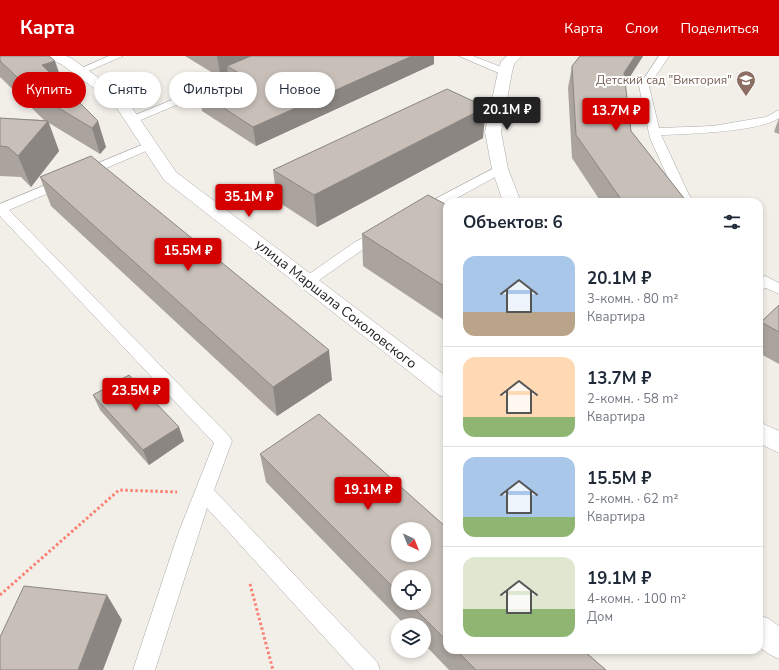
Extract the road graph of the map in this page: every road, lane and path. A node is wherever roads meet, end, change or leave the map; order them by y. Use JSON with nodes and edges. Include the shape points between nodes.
{"nodes":[{"id":1,"x":54,"y":56,"type":"edge"},
{"id":2,"x":118,"y":56,"type":"edge"},
{"id":3,"x":288,"y":56,"type":"edge"},
{"id":4,"x":464,"y":56,"type":"edge"},
{"id":5,"x":515,"y":56,"type":"edge"},
{"id":6,"x":664,"y":56,"type":"edge"},
{"id":7,"x":80,"y":71,"type":"junction"},
{"id":8,"x":505,"y":72,"type":"junction"},
{"id":9,"x":779,"y":113,"type":"edge"},
{"id":10,"x":132,"y":120,"type":"junction"},
{"id":11,"x":655,"y":132,"type":"junction"},
{"id":12,"x":149,"y":146,"type":"junction"},
{"id":13,"x":500,"y":169,"type":"junction"},
{"id":14,"x":446,"y":198,"type":"edge"},
{"id":15,"x":511,"y":198,"type":"edge"},
{"id":16,"x":684,"y":198,"type":"edge"},
{"id":17,"x":443,"y":200,"type":"edge"},
{"id":18,"x":1,"y":209,"type":"edge"},
{"id":19,"x":409,"y":218,"type":"edge"},
{"id":20,"x":395,"y":226,"type":"edge"},
{"id":21,"x":307,"y":282,"type":"junction"},
{"id":22,"x":763,"y":282,"type":"edge"},
{"id":23,"x":779,"y":290,"type":"edge"},
{"id":24,"x":443,"y":386,"type":"edge"},
{"id":25,"x":763,"y":434,"type":"edge"},
{"id":26,"x":779,"y":444,"type":"edge"},
{"id":27,"x":204,"y":492,"type":"junction"},
{"id":28,"x":249,"y":578,"type":"dead end"},
{"id":29,"x":0,"y":595,"type":"edge"},
{"id":30,"x":763,"y":632,"type":"edge"},
{"id":31,"x":779,"y":644,"type":"edge"},
{"id":32,"x":144,"y":670,"type":"edge"},
{"id":33,"x":273,"y":670,"type":"edge"},
{"id":34,"x":369,"y":670,"type":"edge"}],
"edges":[{"from":1,"to":7,"type":"street","name":"улица Маршала Соколовского"},
{"from":2,"to":7,"type":"lane"},
{"from":3,"to":10,"type":"lane"},
{"from":4,"to":8,"type":"lane"},
{"from":5,"to":8,"type":"street","via":[[508,62]]},
{"from":6,"to":11,"type":"lane","via":[[644,86]]},
{"from":7,"to":10,"type":"street","name":"улица Маршала Соколовского","via":[[119,99]]},
{"from":8,"to":13,"type":"street","via":[[493,132]]},
{"from":9,"to":11,"type":"lane","via":[[769,120],[713,129]]},
{"from":10,"to":12,"type":"street","name":"улица Маршала Соколовского"},
{"from":11,"to":16,"type":"lane"},
{"from":12,"to":18,"type":"lane"},
{"from":12,"to":21,"type":"street","name":"улица Маршала Соколовского","via":[[170,176]]},
{"from":13,"to":14,"type":"lane"},
{"from":13,"to":15,"type":"street"},
{"from":17,"to":19,"type":"lane"},
{"from":18,"to":27,"type":"lane","via":[[223,441]]},
{"from":20,"to":21,"type":"lane","via":[[360,245]]},
{"from":21,"to":24,"type":"street","name":"улица Маршала Соколовского"},
{"from":22,"to":23,"type":"lane"},
{"from":25,"to":26,"type":"street"},
{"from":27,"to":29,"type":"path","via":[[119,490]]},
{"from":27,"to":32,"type":"lane"},
{"from":27,"to":34,"type":"lane"},
{"from":28,"to":33,"type":"path"},
{"from":30,"to":31,"type":"street"}]}
